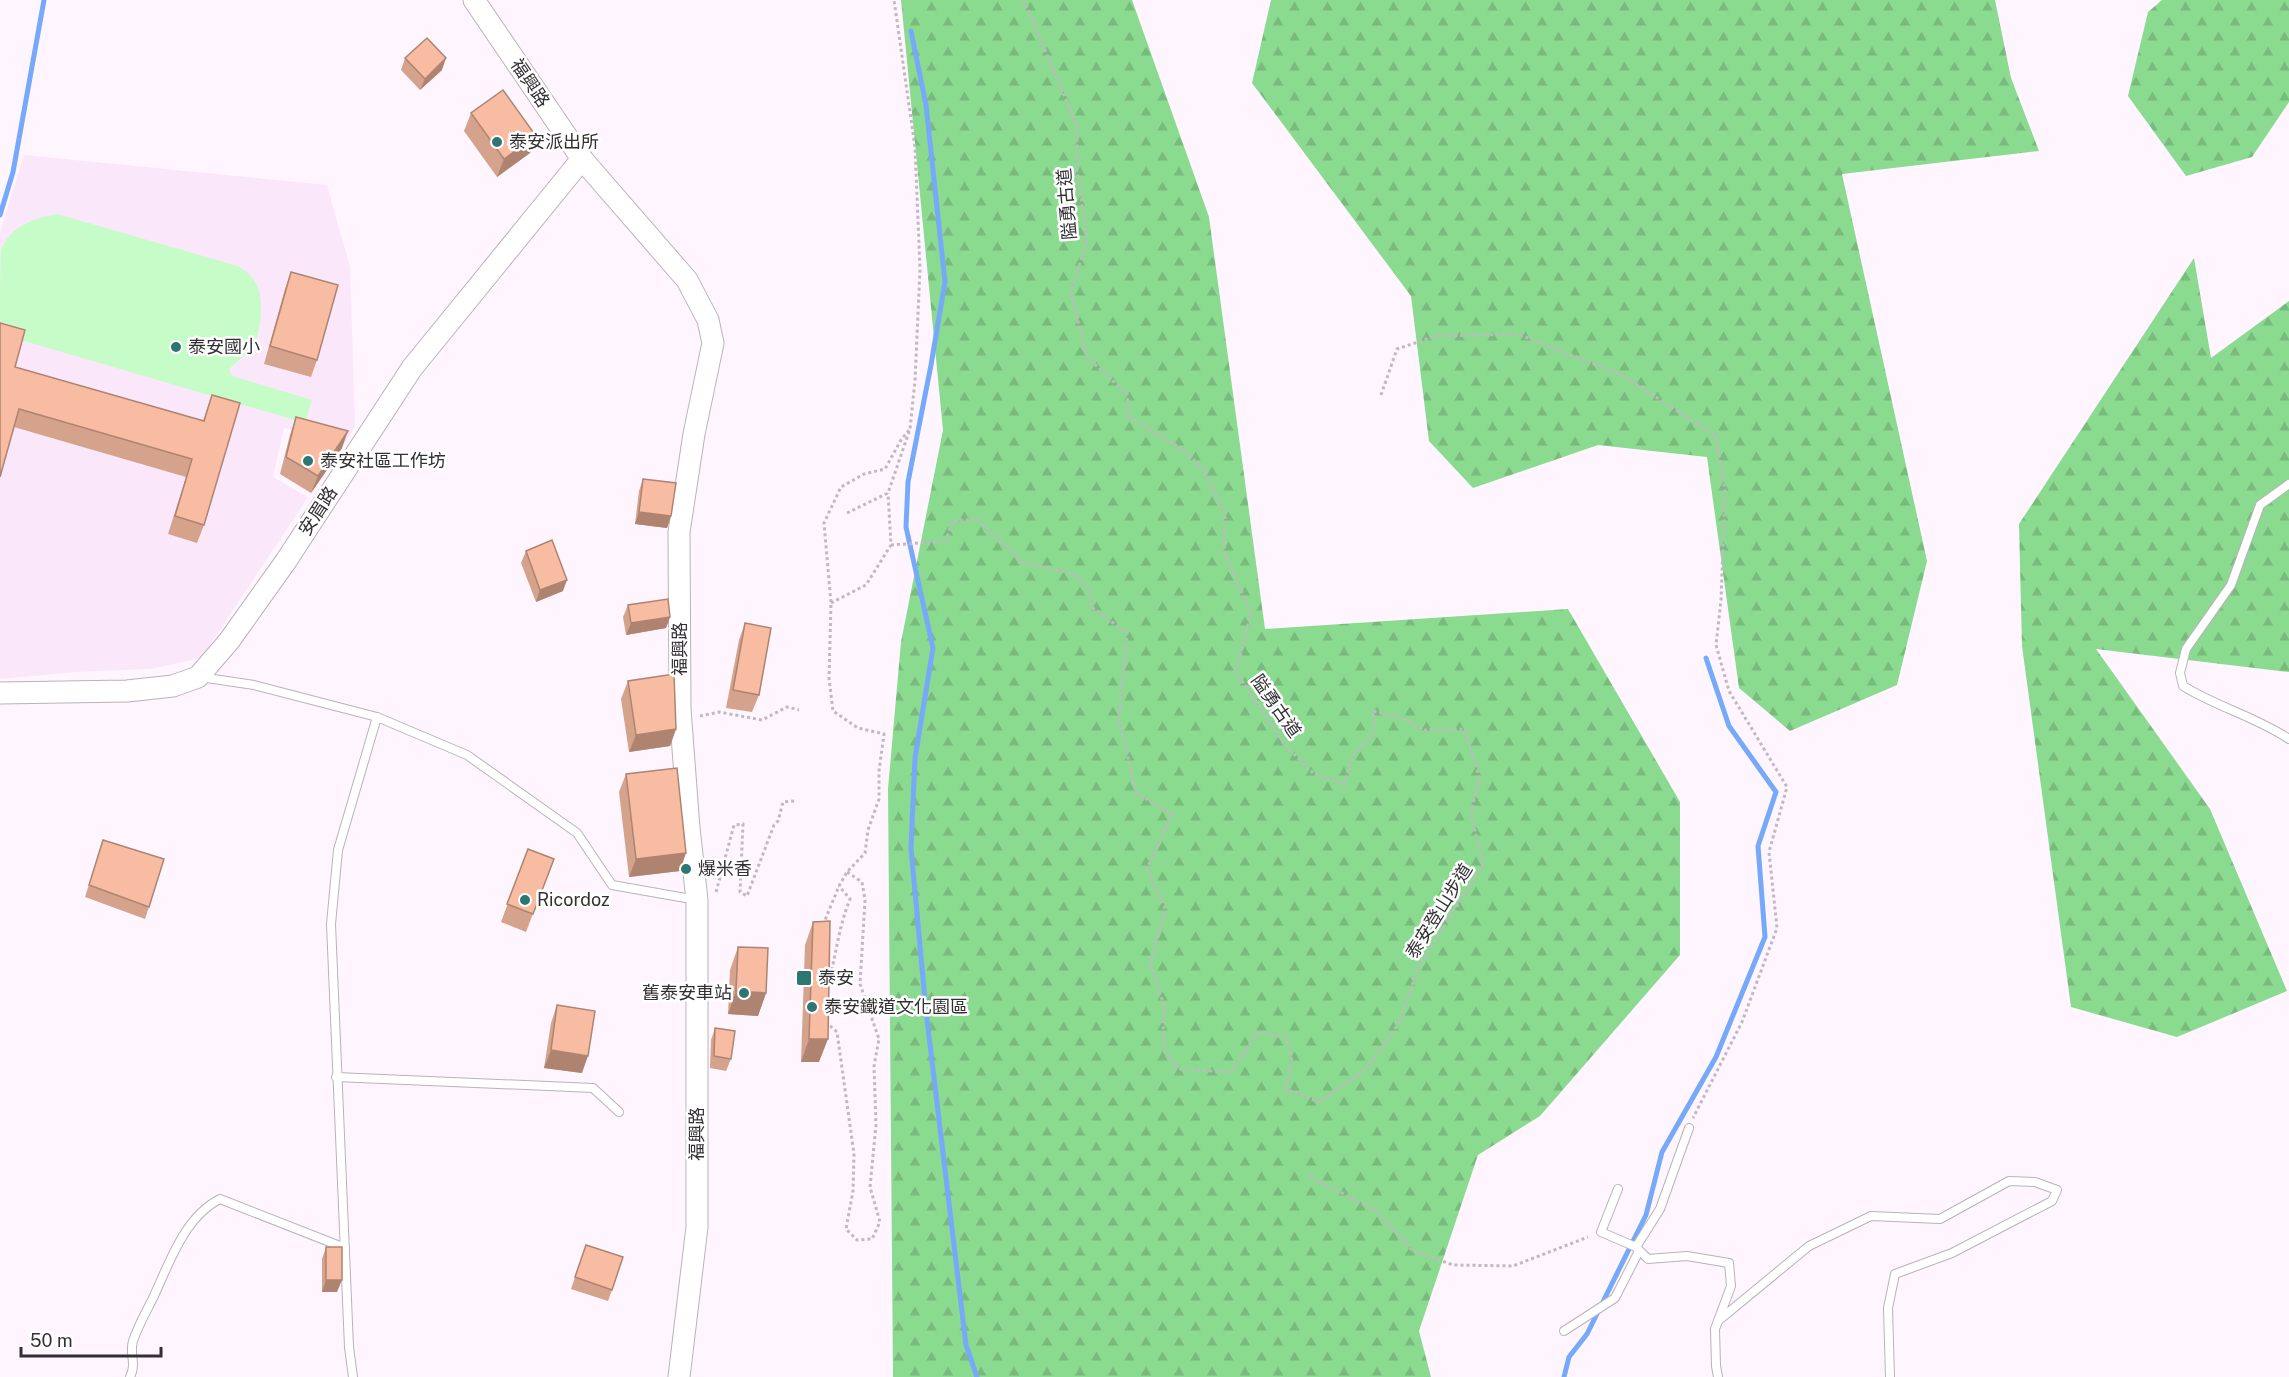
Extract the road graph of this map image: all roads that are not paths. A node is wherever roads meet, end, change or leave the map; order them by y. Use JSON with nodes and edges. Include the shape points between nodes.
{"nodes":[{"id":1,"x":474,"y":0,"type":"edge"},
{"id":2,"x":582,"y":159,"type":"junction"},
{"id":3,"x":2289,"y":484,"type":"edge"},
{"id":4,"x":198,"y":677,"type":"junction"},
{"id":5,"x":0,"y":693,"type":"edge"},
{"id":6,"x":376,"y":717,"type":"junction"},
{"id":7,"x":2289,"y":739,"type":"edge"},
{"id":8,"x":697,"y":898,"type":"junction"},
{"id":9,"x":336,"y":1077,"type":"junction"},
{"id":10,"x":619,"y":1112,"type":"dead end"},
{"id":11,"x":1689,"y":1128,"type":"road end"},
{"id":12,"x":1618,"y":1189,"type":"dead end"},
{"id":13,"x":345,"y":1248,"type":"junction"},
{"id":14,"x":1637,"y":1249,"type":"junction"},
{"id":15,"x":1718,"y":1321,"type":"junction"},
{"id":16,"x":1564,"y":1331,"type":"dead end"},
{"id":17,"x":130,"y":1377,"type":"edge"},
{"id":18,"x":353,"y":1377,"type":"edge"},
{"id":19,"x":679,"y":1377,"type":"edge"},
{"id":20,"x":1718,"y":1377,"type":"edge"},
{"id":21,"x":1890,"y":1377,"type":"edge"}],
"edges":[{"from":1,"to":2,"type":"street","name":"福興路"},
{"from":2,"to":4,"type":"street","name":"安眉路","via":[[412,368],[286,561]]},
{"from":2,"to":8,"type":"street","name":"福興路","via":[[687,280],[708,320],[713,343],[679,532],[681,721]]},
{"from":3,"to":7,"type":"lane","via":[[2260,505],[2231,585],[2186,649],[2180,673],[2183,686],[2201,697]]},
{"from":4,"to":5,"type":"street","via":[[173,686],[127,692]]},
{"from":4,"to":6,"type":"lane","via":[[254,685]]},
{"from":6,"to":8,"type":"lane","via":[[467,756],[577,833],[612,885]]},
{"from":6,"to":9,"type":"lane","via":[[338,850],[331,924]]},
{"from":8,"to":19,"type":"street","name":"福興路","via":[[697,1227]]},
{"from":9,"to":10,"type":"lane","via":[[593,1088]]},
{"from":9,"to":13,"type":"lane"},
{"from":11,"to":14,"type":"lane","via":[[1660,1209]]},
{"from":12,"to":14,"type":"lane","via":[[1601,1232]]},
{"from":13,"to":17,"type":"lane","via":[[220,1199],[210,1204],[174,1251],[132,1344],[134,1368]]},
{"from":13,"to":18,"type":"lane"},
{"from":14,"to":15,"type":"lane","via":[[1648,1259],[1687,1256],[1729,1263],[1731,1286]]},
{"from":14,"to":16,"type":"lane","via":[[1616,1298]]},
{"from":15,"to":20,"type":"lane"},
{"from":15,"to":21,"type":"lane","via":[[1809,1246],[1871,1216],[1940,1220],[2009,1181],[2035,1182],[2057,1190],[2052,1201],[1952,1253],[1895,1274],[1888,1308]]}]}
